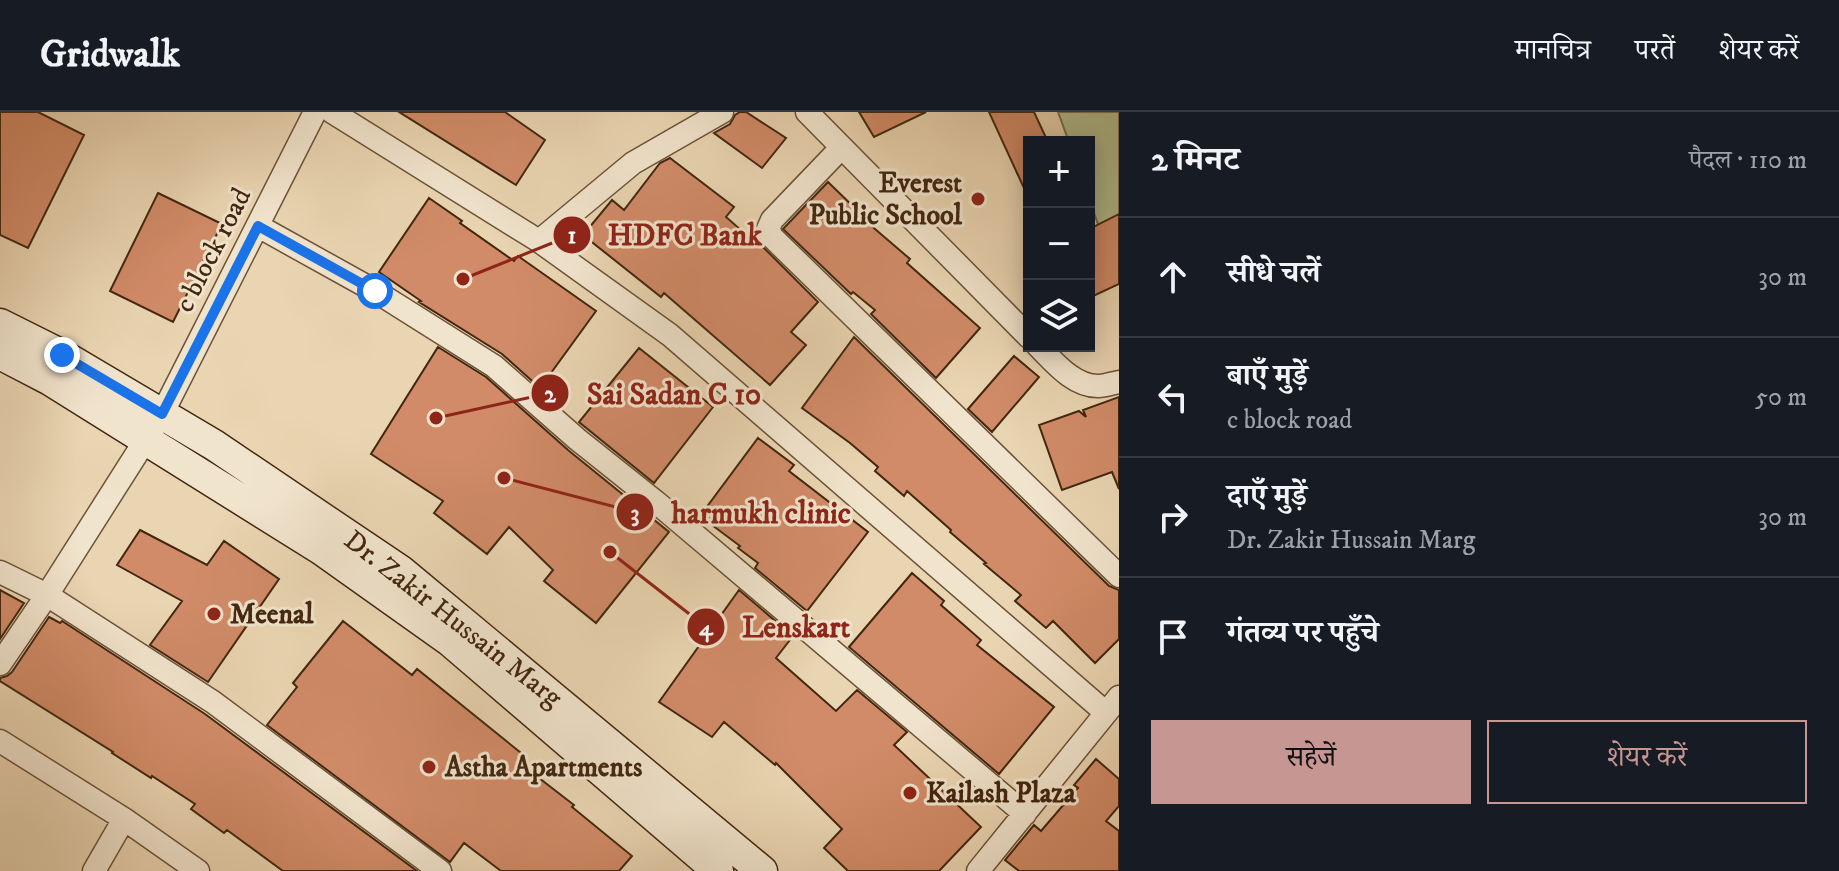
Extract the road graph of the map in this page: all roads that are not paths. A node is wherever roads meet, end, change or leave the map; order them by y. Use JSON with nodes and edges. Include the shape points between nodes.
{"nodes":[{"id":1,"x":315,"y":112,"type":"edge"},
{"id":2,"x":332,"y":112,"type":"edge"},
{"id":3,"x":722,"y":112,"type":"edge"},
{"id":4,"x":807,"y":112,"type":"edge"},
{"id":5,"x":841,"y":148,"type":"junction"},
{"id":6,"x":258,"y":226,"type":"junction"},
{"id":7,"x":539,"y":241,"type":"junction"},
{"id":8,"x":0,"y":324,"type":"edge"},
{"id":9,"x":1023,"y":331,"type":"edge"},
{"id":10,"x":1044,"y":352,"type":"edge"},
{"id":11,"x":0,"y":354,"type":"edge"},
{"id":12,"x":1119,"y":382,"type":"edge"},
{"id":13,"x":162,"y":414,"type":"junction"},
{"id":14,"x":146,"y":440,"type":"junction"},
{"id":15,"x":0,"y":572,"type":"edge"},
{"id":16,"x":1119,"y":576,"type":"edge"},
{"id":17,"x":47,"y":595,"type":"junction"},
{"id":18,"x":0,"y":664,"type":"edge"},
{"id":19,"x":1112,"y":705,"type":"edge"},
{"id":20,"x":0,"y":741,"type":"edge"},
{"id":21,"x":1025,"y":814,"type":"junction"},
{"id":22,"x":124,"y":819,"type":"junction"},
{"id":23,"x":94,"y":871,"type":"edge"},
{"id":24,"x":198,"y":871,"type":"edge"},
{"id":25,"x":440,"y":871,"type":"edge"},
{"id":26,"x":718,"y":871,"type":"edge"},
{"id":27,"x":762,"y":871,"type":"edge"},
{"id":28,"x":978,"y":871,"type":"edge"}],
"edges":[{"from":1,"to":6,"type":"street","name":"c block road"},
{"from":2,"to":7,"type":"street"},
{"from":3,"to":7,"type":"street","via":[[633,163]]},
{"from":4,"to":5,"type":"street"},
{"from":5,"to":9,"type":"street"},
{"from":5,"to":16,"type":"street","via":[[772,220],[772,237]]},
{"from":6,"to":13,"type":"street","name":"c block road"},
{"from":6,"to":21,"type":"street","via":[[494,366]]},
{"from":7,"to":19,"type":"street","via":[[670,335]]},
{"from":8,"to":13,"type":"street","name":"Dr. Zakir Hussain Marg"},
{"from":10,"to":12,"type":"street","via":[[1080,382],[1097,387]]},
{"from":11,"to":14,"type":"street","name":"Dr. Zakir Hussain Marg"},
{"from":13,"to":14,"type":"street","name":"c block road"},
{"from":13,"to":27,"type":"street","name":"Dr. Zakir Hussain Marg","via":[[401,571]]},
{"from":14,"to":17,"type":"street","name":"c block road"},
{"from":14,"to":26,"type":"street","name":"Dr. Zakir Hussain Marg","via":[[322,550],[450,641]]},
{"from":15,"to":17,"type":"street"},
{"from":17,"to":18,"type":"street","name":"c block road"},
{"from":17,"to":25,"type":"street","via":[[213,702]]},
{"from":19,"to":21,"type":"street"},
{"from":20,"to":22,"type":"street"},
{"from":21,"to":28,"type":"street"},
{"from":22,"to":23,"type":"street"},
{"from":22,"to":24,"type":"street"}]}
